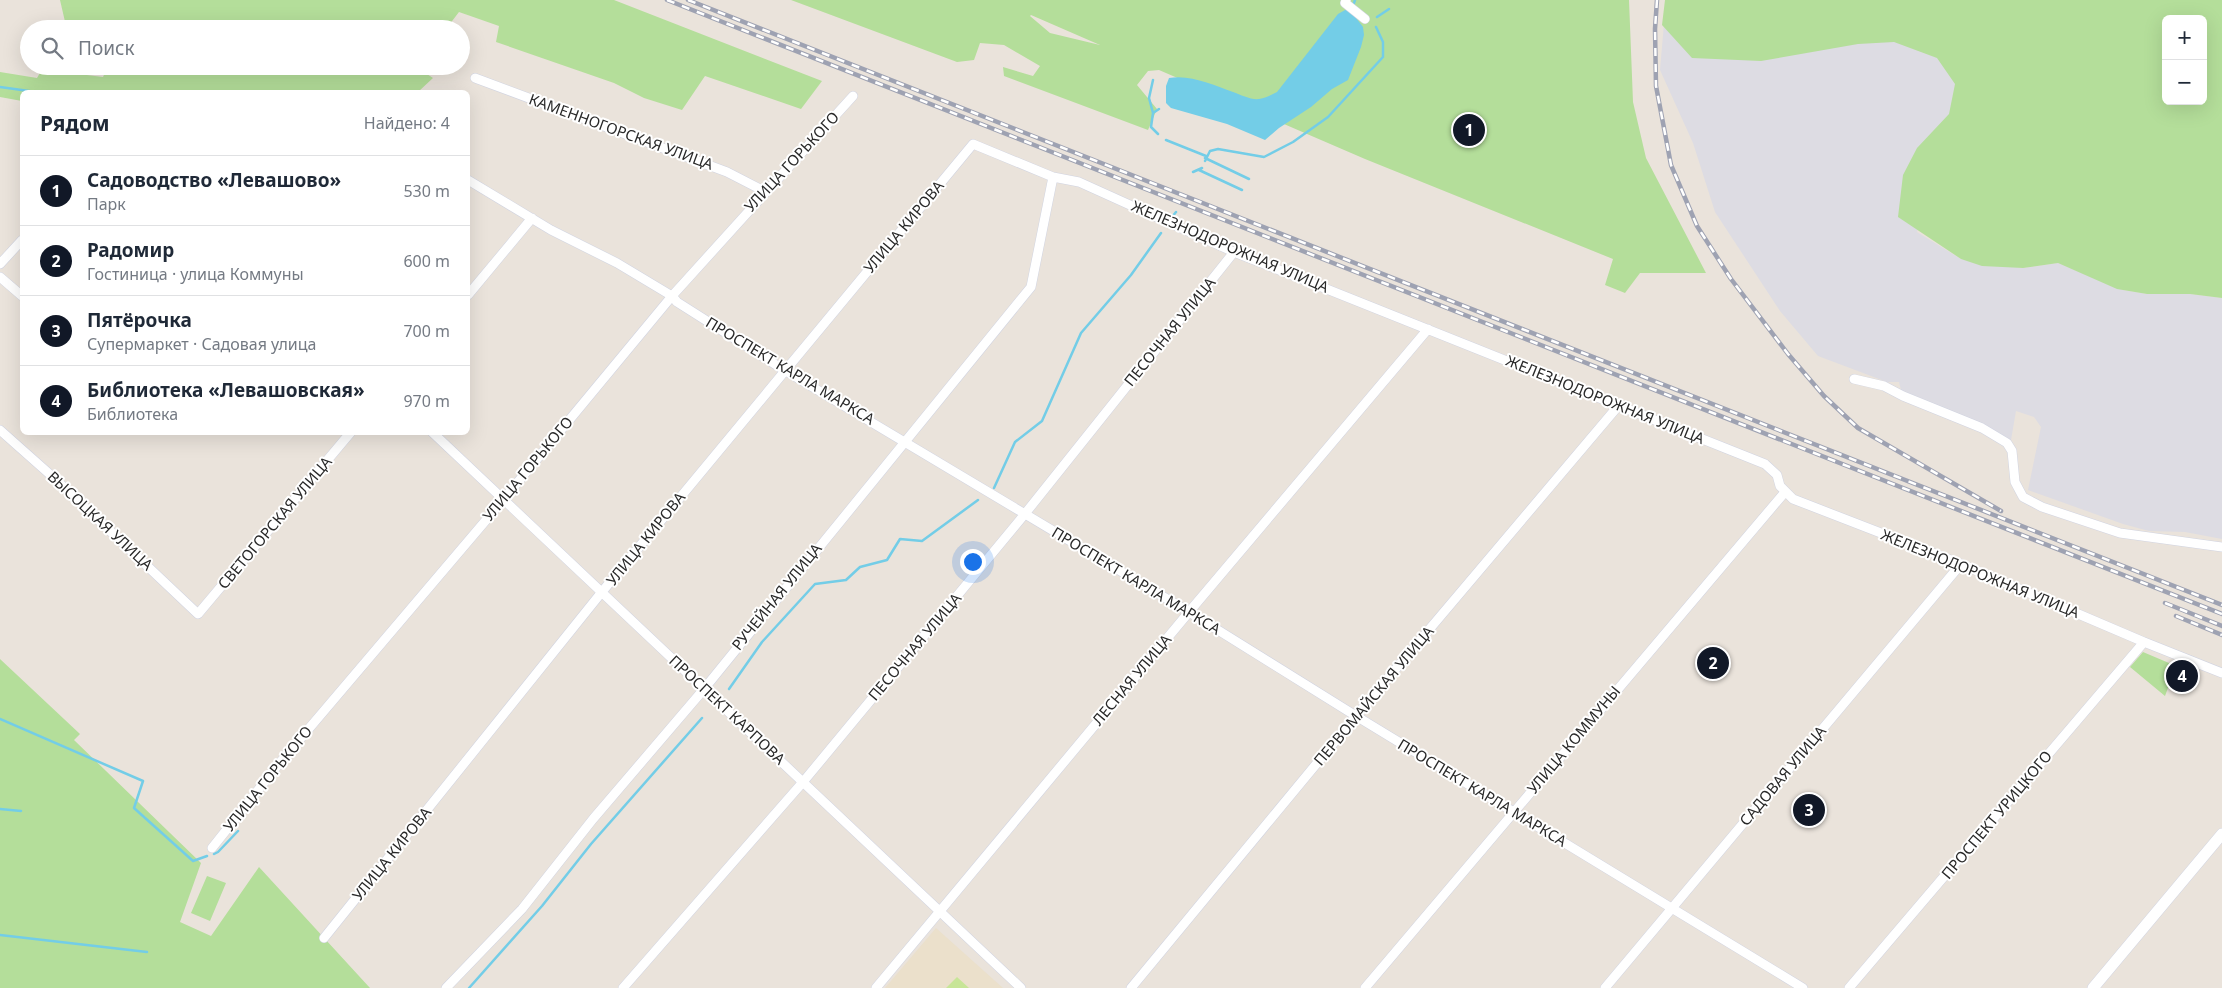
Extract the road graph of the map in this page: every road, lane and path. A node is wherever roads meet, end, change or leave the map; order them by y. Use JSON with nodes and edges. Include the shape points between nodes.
{"nodes":[{"id":1,"x":1346,"y":2,"type":"edge"},
{"id":2,"x":1365,"y":19,"type":"dead end"},
{"id":3,"x":475,"y":78,"type":"dead end"},
{"id":4,"x":853,"y":96,"type":"dead end"},
{"id":5,"x":973,"y":144,"type":"joint"},
{"id":6,"x":1053,"y":177,"type":"junction"},
{"id":7,"x":470,"y":181,"type":"edge"},
{"id":8,"x":764,"y":191,"type":"junction"},
{"id":9,"x":532,"y":218,"type":"junction"},
{"id":10,"x":20,"y":242,"type":"edge"},
{"id":11,"x":1234,"y":252,"type":"junction"},
{"id":12,"x":0,"y":264,"type":"edge"},
{"id":13,"x":0,"y":277,"type":"edge"},
{"id":14,"x":470,"y":293,"type":"edge"},
{"id":15,"x":20,"y":294,"type":"edge"},
{"id":16,"x":672,"y":296,"type":"junction"},
{"id":17,"x":1428,"y":329,"type":"junction"},
{"id":18,"x":784,"y":370,"type":"junction"},
{"id":19,"x":1854,"y":379,"type":"dead end"},
{"id":20,"x":1619,"y":405,"type":"junction"},
{"id":21,"x":0,"y":430,"type":"edge"},
{"id":22,"x":349,"y":435,"type":"edge"},
{"id":23,"x":435,"y":435,"type":"edge"},
{"id":24,"x":904,"y":440,"type":"junction"},
{"id":25,"x":1785,"y":492,"type":"junction"},
{"id":26,"x":503,"y":500,"type":"junction"},
{"id":27,"x":1024,"y":515,"type":"junction"},
{"id":28,"x":2222,"y":547,"type":"edge"},
{"id":29,"x":1962,"y":564,"type":"junction"},
{"id":30,"x":601,"y":593,"type":"junction"},
{"id":31,"x":1189,"y":612,"type":"junction"},
{"id":32,"x":198,"y":614,"type":"joint"},
{"id":33,"x":2144,"y":642,"type":"junction"},
{"id":34,"x":2222,"y":673,"type":"edge"},
{"id":35,"x":704,"y":689,"type":"junction"},
{"id":36,"x":1356,"y":716,"type":"junction"},
{"id":37,"x":803,"y":782,"type":"junction"},
{"id":38,"x":1512,"y":812,"type":"junction"},
{"id":39,"x":2222,"y":834,"type":"edge"},
{"id":40,"x":212,"y":848,"type":"dead end"},
{"id":41,"x":1672,"y":907,"type":"junction"},
{"id":42,"x":940,"y":913,"type":"junction"},
{"id":43,"x":324,"y":938,"type":"dead end"},
{"id":44,"x":446,"y":988,"type":"edge"},
{"id":45,"x":624,"y":988,"type":"edge"},
{"id":46,"x":876,"y":988,"type":"edge"},
{"id":47,"x":1021,"y":988,"type":"edge"},
{"id":48,"x":1131,"y":988,"type":"edge"},
{"id":49,"x":1365,"y":988,"type":"edge"},
{"id":50,"x":1605,"y":988,"type":"edge"},
{"id":51,"x":1803,"y":988,"type":"edge"},
{"id":52,"x":1849,"y":988,"type":"edge"},
{"id":53,"x":2093,"y":988,"type":"edge"}],
"edges":[{"from":1,"to":2,"type":"street"},
{"from":3,"to":8,"type":"street","name":"КАМЕННОГОРСКАЯ УЛИЦА","via":[[728,172]]},
{"from":4,"to":8,"type":"street","name":"УЛИЦА ГОРЬКОГО"},
{"from":5,"to":6,"type":"street","name":"ЖЕЛЕЗНОДОРОЖНАЯ УЛИЦА"},
{"from":5,"to":18,"type":"street","name":"УЛИЦА КИРОВА"},
{"from":6,"to":11,"type":"street","name":"ЖЕЛЕЗНОДОРОЖНАЯ УЛИЦА","via":[[1079,182]]},
{"from":6,"to":24,"type":"street","name":"РУЧЕЙНАЯ УЛИЦА","via":[[1031,287]]},
{"from":7,"to":9,"type":"street","name":"ПРОСПЕКТ КАРЛА МАРКСА"},
{"from":8,"to":16,"type":"street","name":"УЛИЦА ГОРЬКОГО"},
{"from":9,"to":14,"type":"street"},
{"from":9,"to":16,"type":"street","name":"ПРОСПЕКТ КАРЛА МАРКСА"},
{"from":10,"to":12,"type":"street"},
{"from":11,"to":17,"type":"street","name":"ЖЕЛЕЗНОДОРОЖНАЯ УЛИЦА"},
{"from":11,"to":27,"type":"street","name":"ПЕСОЧНАЯ УЛИЦА"},
{"from":13,"to":15,"type":"street"},
{"from":16,"to":18,"type":"street","name":"ПРОСПЕКТ КАРЛА МАРКСА"},
{"from":16,"to":26,"type":"street","name":"УЛИЦА ГОРЬКОГО"},
{"from":17,"to":20,"type":"street","name":"ЖЕЛЕЗНОДОРОЖНАЯ УЛИЦА"},
{"from":17,"to":31,"type":"street","name":"ЛЕСНАЯ УЛИЦА"},
{"from":18,"to":24,"type":"street","name":"ПРОСПЕКТ КАРЛА МАРКСА"},
{"from":18,"to":30,"type":"street","name":"УЛИЦА КИРОВА"},
{"from":19,"to":28,"type":"street","via":[[1884,386],[1982,428],[2007,443],[2012,450],[2015,482],[2023,497],[2042,507],[2120,534]]},
{"from":20,"to":25,"type":"street","name":"ЖЕЛЕЗНОДОРОЖНАЯ УЛИЦА","via":[[1765,464],[1777,475]]},
{"from":20,"to":36,"type":"street","name":"ПЕРВОМАЙСКАЯ УЛИЦА"},
{"from":21,"to":32,"type":"street","name":"ВЫСОЦКАЯ УЛИЦА"},
{"from":22,"to":32,"type":"street","name":"СВЕТОГОРСКАЯ УЛИЦА"},
{"from":23,"to":26,"type":"street","name":"ПРОСПЕКТ КАРПОВА"},
{"from":24,"to":27,"type":"street","name":"ПРОСПЕКТ КАРЛА МАРКСА"},
{"from":24,"to":35,"type":"street","name":"РУЧЕЙНАЯ УЛИЦА"},
{"from":25,"to":29,"type":"street","name":"ЖЕЛЕЗНОДОРОЖНАЯ УЛИЦА","via":[[1793,499]]},
{"from":25,"to":38,"type":"street","name":"УЛИЦА КОММУНЫ"},
{"from":26,"to":30,"type":"street","name":"ПРОСПЕКТ КАРПОВА"},
{"from":26,"to":40,"type":"street","name":"УЛИЦА ГОРЬКОГО","via":[[278,765]]},
{"from":27,"to":31,"type":"street","name":"ПРОСПЕКТ КАРЛА МАРКСА"},
{"from":27,"to":37,"type":"street","name":"ПЕСОЧНАЯ УЛИЦА"},
{"from":29,"to":33,"type":"street","name":"ЖЕЛЕЗНОДОРОЖНАЯ УЛИЦА"},
{"from":29,"to":41,"type":"street","name":"САДОВАЯ УЛИЦА"},
{"from":30,"to":35,"type":"street","name":"ПРОСПЕКТ КАРПОВА"},
{"from":30,"to":43,"type":"street","name":"УЛИЦА КИРОВА"},
{"from":31,"to":36,"type":"street","name":"ПРОСПЕКТ КАРЛА МАРКСА"},
{"from":31,"to":42,"type":"street","name":"ЛЕСНАЯ УЛИЦА"},
{"from":33,"to":34,"type":"street","name":"ЖЕЛЕЗНОДОРОЖНАЯ УЛИЦА"},
{"from":33,"to":52,"type":"street","name":"ПРОСПЕКТ УРИЦКОГО"},
{"from":35,"to":37,"type":"street","name":"ПРОСПЕКТ КАРПОВА"},
{"from":35,"to":44,"type":"street","name":"РУЧЕЙНАЯ УЛИЦА","via":[[593,819],[522,909]]},
{"from":36,"to":38,"type":"street","name":"ПРОСПЕКТ КАРЛА МАРКСА"},
{"from":36,"to":48,"type":"street","name":"ПЕРВОМАЙСКАЯ УЛИЦА"},
{"from":37,"to":42,"type":"street","name":"ПРОСПЕКТ КАРПОВА"},
{"from":37,"to":45,"type":"street","name":"ПЕСОЧНАЯ УЛИЦА"},
{"from":38,"to":41,"type":"street","name":"ПРОСПЕКТ КАРЛА МАРКСА"},
{"from":38,"to":49,"type":"street","name":"УЛИЦА КОММУНЫ"},
{"from":39,"to":53,"type":"street"},
{"from":41,"to":50,"type":"street","name":"САДОВАЯ УЛИЦА"},
{"from":41,"to":51,"type":"street","name":"ПРОСПЕКТ КАРЛА МАРКСА"},
{"from":42,"to":46,"type":"street","name":"ЛЕСНАЯ УЛИЦА"},
{"from":42,"to":47,"type":"street","name":"ПРОСПЕКТ КАРПОВА"}]}
